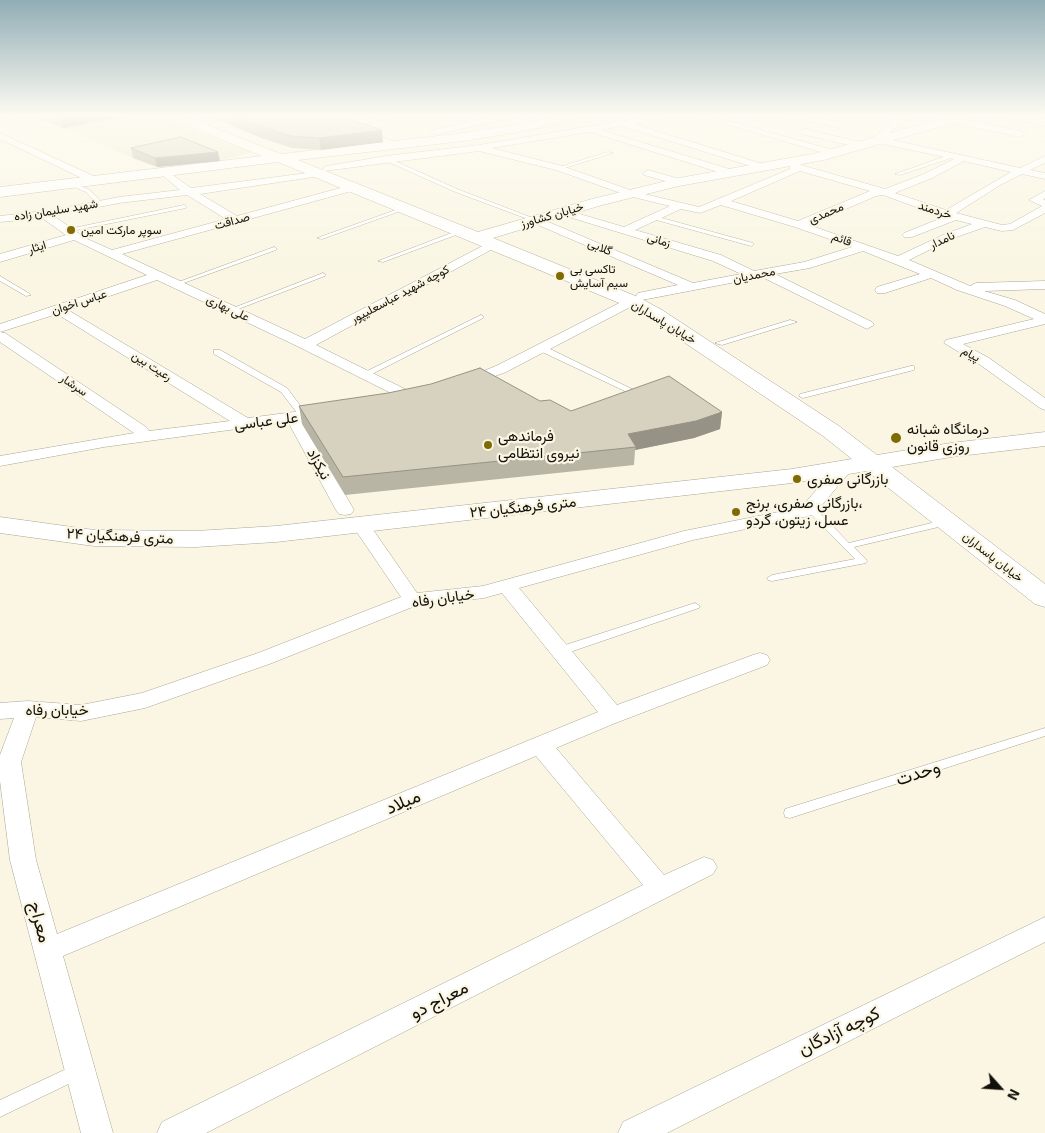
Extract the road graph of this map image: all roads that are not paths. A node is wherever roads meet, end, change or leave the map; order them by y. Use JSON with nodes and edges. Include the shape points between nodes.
{"nodes":[{"id":1,"x":70,"y":169,"type":"edge"},
{"id":2,"x":183,"y":169,"type":"edge"},
{"id":3,"x":315,"y":169,"type":"edge"},
{"id":4,"x":332,"y":169,"type":"edge"},
{"id":5,"x":408,"y":169,"type":"edge"},
{"id":6,"x":561,"y":169,"type":"edge"},
{"id":7,"x":719,"y":169,"type":"edge"},
{"id":8,"x":751,"y":169,"type":"edge"},
{"id":9,"x":795,"y":169,"type":"edge"},
{"id":10,"x":814,"y":169,"type":"edge"},
{"id":11,"x":913,"y":169,"type":"edge"},
{"id":12,"x":942,"y":169,"type":"edge"},
{"id":13,"x":1016,"y":169,"type":"edge"},
{"id":14,"x":1021,"y":170,"type":"junction"},
{"id":15,"x":164,"y":171,"type":"junction"},
{"id":16,"x":320,"y":171,"type":"junction"},
{"id":17,"x":648,"y":172,"type":"dead end"},
{"id":18,"x":732,"y":173,"type":"junction"},
{"id":19,"x":898,"y":174,"type":"dead end"},
{"id":20,"x":243,"y":175,"type":"dead end"},
{"id":21,"x":1045,"y":176,"type":"edge"},
{"id":22,"x":94,"y":180,"type":"junction"},
{"id":23,"x":679,"y":182,"type":"junction"},
{"id":24,"x":69,"y":183,"type":"junction"},
{"id":25,"x":355,"y":187,"type":"junction"},
{"id":26,"x":188,"y":191,"type":"junction"},
{"id":27,"x":0,"y":192,"type":"edge"},
{"id":28,"x":883,"y":192,"type":"junction"},
{"id":29,"x":633,"y":194,"type":"junction"},
{"id":30,"x":1045,"y":194,"type":"edge"},
{"id":31,"x":722,"y":202,"type":"junction"},
{"id":32,"x":99,"y":203,"type":"junction"},
{"id":33,"x":1045,"y":204,"type":"edge"},
{"id":34,"x":681,"y":205,"type":"junction"},
{"id":35,"x":184,"y":207,"type":"dead end"},
{"id":36,"x":406,"y":208,"type":"junction"},
{"id":37,"x":1045,"y":209,"type":"edge"},
{"id":38,"x":563,"y":212,"type":"junction"},
{"id":39,"x":44,"y":214,"type":"junction"},
{"id":40,"x":951,"y":215,"type":"junction"},
{"id":41,"x":651,"y":217,"type":"junction"},
{"id":42,"x":0,"y":219,"type":"edge"},
{"id":43,"x":236,"y":220,"type":"junction"},
{"id":44,"x":535,"y":220,"type":"junction"},
{"id":45,"x":985,"y":224,"type":"junction"},
{"id":46,"x":799,"y":225,"type":"junction"},
{"id":47,"x":625,"y":230,"type":"junction"},
{"id":48,"x":71,"y":233,"type":"junction"},
{"id":49,"x":908,"y":235,"type":"dead end"},
{"id":50,"x":481,"y":236,"type":"junction"},
{"id":51,"x":320,"y":238,"type":"dead end"},
{"id":52,"x":751,"y":244,"type":"dead end"},
{"id":53,"x":865,"y":248,"type":"junction"},
{"id":54,"x":274,"y":249,"type":"dead end"},
{"id":55,"x":110,"y":254,"type":"junction"},
{"id":56,"x":0,"y":258,"type":"edge"},
{"id":57,"x":899,"y":260,"type":"junction"},
{"id":58,"x":382,"y":261,"type":"dead end"},
{"id":59,"x":758,"y":274,"type":"junction"},
{"id":60,"x":932,"y":274,"type":"junction"},
{"id":61,"x":323,"y":275,"type":"dead end"},
{"id":62,"x":158,"y":276,"type":"junction"},
{"id":63,"x":0,"y":278,"type":"edge"},
{"id":64,"x":176,"y":284,"type":"junction"},
{"id":65,"x":1045,"y":285,"type":"edge"},
{"id":66,"x":692,"y":286,"type":"junction"},
{"id":67,"x":961,"y":287,"type":"junction"},
{"id":68,"x":881,"y":290,"type":"dead end"},
{"id":69,"x":28,"y":295,"type":"dead end"},
{"id":70,"x":636,"y":299,"type":"junction"},
{"id":71,"x":58,"y":309,"type":"junction"},
{"id":72,"x":231,"y":310,"type":"junction"},
{"id":73,"x":481,"y":317,"type":"dead end"},
{"id":74,"x":1045,"y":320,"type":"edge"},
{"id":75,"x":793,"y":322,"type":"dead end"},
{"id":76,"x":867,"y":325,"type":"dead end"},
{"id":77,"x":0,"y":328,"type":"edge"},
{"id":78,"x":0,"y":336,"type":"edge"},
{"id":79,"x":720,"y":343,"type":"junction"},
{"id":80,"x":305,"y":345,"type":"junction"},
{"id":81,"x":541,"y":348,"type":"junction"},
{"id":82,"x":217,"y":352,"type":"dead end"},
{"id":83,"x":911,"y":368,"type":"dead end"},
{"id":84,"x":365,"y":374,"type":"junction"},
{"id":85,"x":450,"y":389,"type":"edge"},
{"id":86,"x":634,"y":392,"type":"edge"},
{"id":87,"x":432,"y":395,"type":"edge"},
{"id":88,"x":802,"y":396,"type":"junction"},
{"id":89,"x":414,"y":399,"type":"junction"},
{"id":90,"x":388,"y":405,"type":"edge"},
{"id":91,"x":1045,"y":405,"type":"edge"},
{"id":92,"x":342,"y":411,"type":"edge"},
{"id":93,"x":299,"y":417,"type":"junction"},
{"id":94,"x":246,"y":424,"type":"junction"},
{"id":95,"x":1045,"y":428,"type":"edge"},
{"id":96,"x":145,"y":437,"type":"junction"},
{"id":97,"x":1045,"y":439,"type":"edge"},
{"id":98,"x":869,"y":458,"type":"junction"},
{"id":99,"x":0,"y":461,"type":"edge"},
{"id":100,"x":0,"y":508,"type":"edge"},
{"id":101,"x":810,"y":508,"type":"junction"},
{"id":102,"x":353,"y":518,"type":"junction"},
{"id":103,"x":948,"y":522,"type":"junction"},
{"id":104,"x":0,"y":525,"type":"edge"},
{"id":105,"x":847,"y":546,"type":"junction"},
{"id":106,"x":1045,"y":576,"type":"edge"},
{"id":107,"x":772,"y":578,"type":"dead end"},
{"id":108,"x":507,"y":586,"type":"junction"},
{"id":109,"x":1045,"y":598,"type":"edge"},
{"id":110,"x":412,"y":600,"type":"junction"},
{"id":111,"x":695,"y":606,"type":"dead end"},
{"id":112,"x":560,"y":651,"type":"junction"},
{"id":113,"x":760,"y":660,"type":"dead end"},
{"id":114,"x":28,"y":709,"type":"junction"},
{"id":115,"x":0,"y":712,"type":"edge"},
{"id":116,"x":612,"y":715,"type":"junction"},
{"id":117,"x":1045,"y":732,"type":"edge"},
{"id":118,"x":540,"y":745,"type":"junction"},
{"id":119,"x":790,"y":814,"type":"dead end"},
{"id":120,"x":704,"y":867,"type":"dead end"},
{"id":121,"x":660,"y":889,"type":"junction"},
{"id":122,"x":1045,"y":929,"type":"edge"},
{"id":123,"x":48,"y":950,"type":"junction"},
{"id":124,"x":80,"y":1070,"type":"junction"},
{"id":125,"x":0,"y":1109,"type":"edge"},
{"id":126,"x":97,"y":1133,"type":"edge"},
{"id":127,"x":173,"y":1133,"type":"edge"},
{"id":128,"x":634,"y":1133,"type":"edge"}],
"edges":[{"from":1,"to":22,"type":"street"},
{"from":2,"to":15,"type":"main road"},
{"from":3,"to":16,"type":"main road","name":"خیابان پاسداران"},
{"from":4,"to":16,"type":"street"},
{"from":5,"to":44,"type":"lane"},
{"from":6,"to":29,"type":"street"},
{"from":7,"to":18,"type":"street"},
{"from":8,"to":18,"type":"main road","name":"خیابان کشاورز"},
{"from":9,"to":31,"type":"street"},
{"from":10,"to":28,"type":"street","name":"خردمند"},
{"from":11,"to":19,"type":"lane"},
{"from":12,"to":28,"type":"street","name":"محمدی"},
{"from":13,"to":14,"type":"street"},
{"from":14,"to":21,"type":"street"},
{"from":14,"to":40,"type":"street"},
{"from":15,"to":22,"type":"main road"},
{"from":15,"to":26,"type":"street"},
{"from":16,"to":20,"type":"street"},
{"from":16,"to":25,"type":"main road","name":"خیابان پاسداران"},
{"from":16,"to":26,"type":"street","name":"شهید سلیمان زاده"},
{"from":16,"to":50,"type":"main road"},
{"from":17,"to":23,"type":"street"},
{"from":18,"to":23,"type":"main road","name":"خیابان کشاورز"},
{"from":22,"to":24,"type":"main road"},
{"from":23,"to":29,"type":"main road","name":"خیابان کشاورز"},
{"from":24,"to":27,"type":"main road"},
{"from":24,"to":32,"type":"lane","via":[[88,191]]},
{"from":25,"to":36,"type":"main road","name":"خیابان پاسداران"},
{"from":25,"to":43,"type":"street","name":"صداقت"},
{"from":26,"to":32,"type":"street","name":"شهید سلیمان زاده"},
{"from":26,"to":43,"type":"street"},
{"from":28,"to":40,"type":"street","name":"خردمند"},
{"from":28,"to":46,"type":"street","name":"محمدی"},
{"from":29,"to":34,"type":"street"},
{"from":29,"to":38,"type":"main road","name":"خیابان کشاورز"},
{"from":30,"to":33,"type":"street","via":[[1034,200]]},
{"from":31,"to":34,"type":"street","via":[[700,210]]},
{"from":31,"to":46,"type":"street","name":"قائم"},
{"from":32,"to":39,"type":"street","name":"شهید سلیمان زاده"},
{"from":34,"to":41,"type":"street"},
{"from":35,"to":48,"type":"lane"},
{"from":36,"to":50,"type":"main road","name":"خیابان پاسداران"},
{"from":36,"to":51,"type":"lane"},
{"from":37,"to":45,"type":"street","name":"خردمند","via":[[1013,227]]},
{"from":38,"to":44,"type":"main road","name":"خیابان کشاورز"},
{"from":38,"to":47,"type":"street","name":"زمانی"},
{"from":39,"to":42,"type":"street","name":"شهید سلیمان زاده"},
{"from":39,"to":48,"type":"street","name":"علی بهاری"},
{"from":40,"to":45,"type":"street","name":"خردمند"},
{"from":40,"to":49,"type":"street"},
{"from":41,"to":47,"type":"street"},
{"from":41,"to":52,"type":"lane"},
{"from":43,"to":55,"type":"street","name":"صداقت"},
{"from":44,"to":50,"type":"main road","name":"خیابان کشاورز"},
{"from":44,"to":66,"type":"street","name":"گلابی"},
{"from":45,"to":57,"type":"street","name":"نامدار","via":[[948,236]]},
{"from":46,"to":53,"type":"street","name":"قائم"},
{"from":47,"to":59,"type":"street","name":"زمانی"},
{"from":48,"to":55,"type":"street","name":"علی بهاری"},
{"from":48,"to":56,"type":"street","name":"ایثار"},
{"from":50,"to":58,"type":"lane"},
{"from":50,"to":70,"type":"main road","name":"خیابان پاسداران"},
{"from":50,"to":80,"type":"street","name":"کوچه شهید عباسعلیپور"},
{"from":53,"to":57,"type":"street","name":"قائم"},
{"from":53,"to":59,"type":"street","name":"محمدیان","via":[[806,265]]},
{"from":54,"to":64,"type":"lane"},
{"from":55,"to":62,"type":"street","name":"علی بهاری"},
{"from":57,"to":60,"type":"street","name":"قائم"},
{"from":59,"to":66,"type":"street","name":"محمدیان"},
{"from":59,"to":76,"type":"street"},
{"from":60,"to":67,"type":"street","name":"قائم"},
{"from":60,"to":68,"type":"street"},
{"from":61,"to":72,"type":"lane"},
{"from":62,"to":64,"type":"street","name":"علی بهاری"},
{"from":62,"to":71,"type":"street","name":"عباس اخوان"},
{"from":63,"to":69,"type":"lane"},
{"from":64,"to":72,"type":"street","name":"علی بهاری"},
{"from":65,"to":67,"type":"street"},
{"from":66,"to":70,"type":"street","name":"محمدیان"},
{"from":67,"to":74,"type":"street","name":"قائم","via":[[1010,303]]},
{"from":70,"to":79,"type":"main road","name":"خیابان پاسداران","via":[[668,310]]},
{"from":70,"to":81,"type":"street"},
{"from":70,"to":98,"type":"main road","name":"خیابان پاسداران"},
{"from":71,"to":77,"type":"street","name":"عباس اخوان"},
{"from":71,"to":94,"type":"street","name":"رعیت بین"},
{"from":72,"to":80,"type":"street","name":"علی بهاری"},
{"from":73,"to":84,"type":"lane"},
{"from":74,"to":91,"type":"street","name":"پیام","via":[[951,343],[984,361]]},
{"from":75,"to":79,"type":"lane"},
{"from":78,"to":96,"type":"street","name":"سرشار","via":[[140,430]]},
{"from":79,"to":88,"type":"main road","name":"خیابان پاسداران"},
{"from":80,"to":84,"type":"street","name":"علی بهاری"},
{"from":81,"to":85,"type":"street","via":[[501,369]]},
{"from":81,"to":86,"type":"lane"},
{"from":82,"to":93,"type":"lane","via":[[284,390]]},
{"from":83,"to":88,"type":"lane"},
{"from":84,"to":89,"type":"street","name":"علی بهاری"},
{"from":87,"to":89,"type":"street"},
{"from":88,"to":98,"type":"main road","name":"خیابان پاسداران"},
{"from":89,"to":90,"type":"street"},
{"from":92,"to":93,"type":"street","name":"علی عباسی"},
{"from":93,"to":94,"type":"street","name":"علی عباسی"},
{"from":93,"to":102,"type":"street","name":"نیکزاد"},
{"from":94,"to":96,"type":"street","name":"علی عباسی"},
{"from":95,"to":98,"type":"main road","name":"۲۴ متری فرهنگیان"},
{"from":96,"to":99,"type":"street","name":"علی عباسی"},
{"from":97,"to":98,"type":"main road","name":"۲۴ متری فرهنگیان"},
{"from":98,"to":101,"type":"street"},
{"from":98,"to":102,"type":"main road","name":"۲۴ متری فرهنگیان","via":[[792,476]]},
{"from":98,"to":103,"type":"main road","name":"خیابان پاسداران"},
{"from":98,"to":106,"type":"main road","name":"خیابان پاسداران","via":[[945,496]]},
{"from":100,"to":102,"type":"main road","name":"۲۴ متری فرهنگیان","via":[[108,522],[203,523]]},
{"from":101,"to":105,"type":"lane"},
{"from":101,"to":108,"type":"street","name":"خیابان رفاه","via":[[690,535]]},
{"from":102,"to":104,"type":"main road","name":"۲۴ متری فرهنگیان","via":[[276,534],[196,540],[94,538]]},
{"from":102,"to":110,"type":"street","name":"نیکزاد"},
{"from":103,"to":105,"type":"lane"},
{"from":103,"to":109,"type":"main road","name":"خیابان پاسداران"},
{"from":105,"to":107,"type":"lane","via":[[862,561]]},
{"from":108,"to":110,"type":"street","name":"خیابان رفاه","via":[[484,592]]},
{"from":108,"to":112,"type":"street"},
{"from":110,"to":114,"type":"street","name":"خیابان رفاه","via":[[145,700],[81,713]]},
{"from":111,"to":112,"type":"lane"},
{"from":112,"to":116,"type":"street"},
{"from":113,"to":116,"type":"street","name":"میلاد"},
{"from":114,"to":115,"type":"street","name":"خیابان رفاه"},
{"from":114,"to":123,"type":"street","name":"معراج","via":[[9,762],[24,860]]},
{"from":116,"to":118,"type":"street","name":"میلاد"},
{"from":117,"to":119,"type":"lane","name":"وحدت"},
{"from":118,"to":121,"type":"street"},
{"from":118,"to":123,"type":"street","name":"میلاد"},
{"from":120,"to":121,"type":"street","name":"معراج دو"},
{"from":121,"to":127,"type":"street","name":"معراج دو"},
{"from":122,"to":128,"type":"street","name":"کوچه آزادگان"},
{"from":123,"to":124,"type":"street","name":"معراج"},
{"from":124,"to":125,"type":"lane"},
{"from":124,"to":126,"type":"street","name":"معراج"}]}
